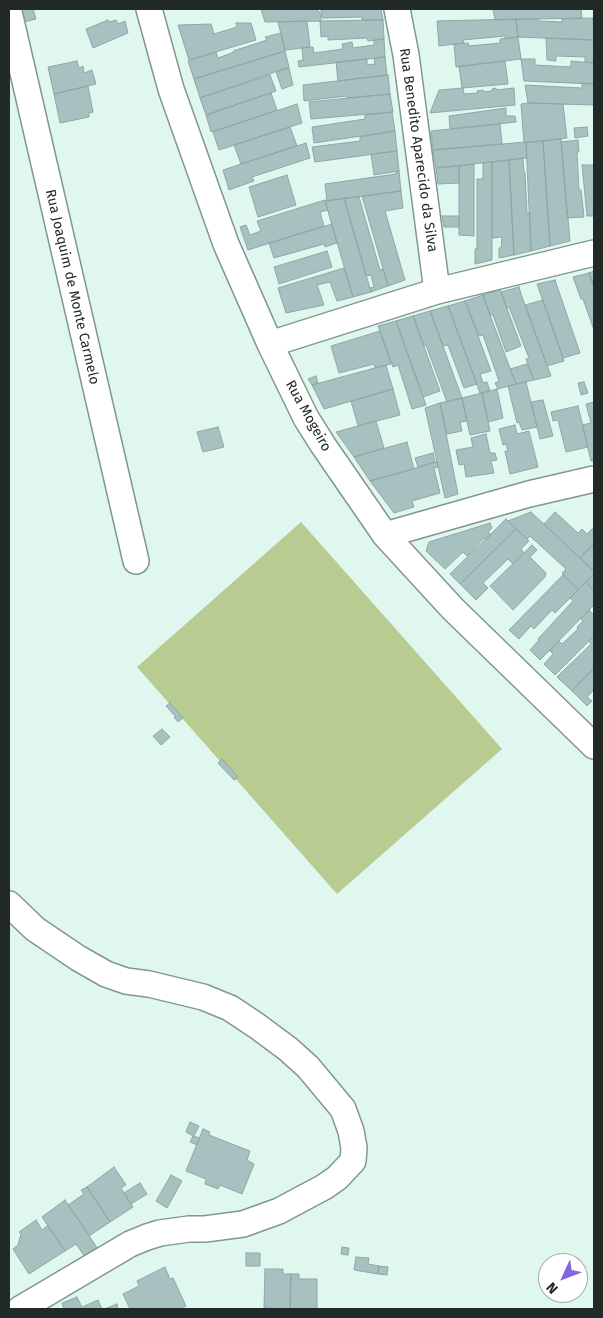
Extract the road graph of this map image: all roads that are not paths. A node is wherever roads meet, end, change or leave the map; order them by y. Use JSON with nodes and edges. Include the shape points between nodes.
{"nodes":[{"id":1,"x":149,"y":9,"type":"edge"},
{"id":2,"x":397,"y":9,"type":"edge"},
{"id":3,"x":9,"y":12,"type":"edge"},
{"id":4,"x":594,"y":253,"type":"edge"},
{"id":5,"x":437,"y":291,"type":"junction"},
{"id":6,"x":270,"y":344,"type":"junction"},
{"id":7,"x":594,"y":479,"type":"edge"},
{"id":8,"x":385,"y":535,"type":"junction"},
{"id":9,"x":136,"y":561,"type":"dead end"},
{"id":10,"x":594,"y":746,"type":"edge"},
{"id":11,"x":9,"y":904,"type":"edge"},
{"id":12,"x":20,"y":1309,"type":"edge"}],
"edges":[{"from":1,"to":6,"type":"street","name":"Rua Mogeiro","via":[[171,89],[226,244]]},
{"from":2,"to":5,"type":"street","name":"Rua Benedito Aparecido da Silva"},
{"from":3,"to":9,"type":"street","name":"Rua Joaquim de Monte Carmelo"},
{"from":4,"to":5,"type":"street"},
{"from":5,"to":6,"type":"street"},
{"from":6,"to":8,"type":"street","name":"Rua Mogeiro","via":[[306,418]]},
{"from":7,"to":8,"type":"street"},
{"from":8,"to":10,"type":"street","name":"Rua Mogeiro","via":[[453,610]]},
{"from":11,"to":12,"type":"street","via":[[41,934],[106,974],[203,997],[230,1008],[257,1026],[308,1067],[343,1109],[354,1148],[353,1161],[337,1178],[279,1211],[243,1224],[160,1232],[130,1244]]}]}
